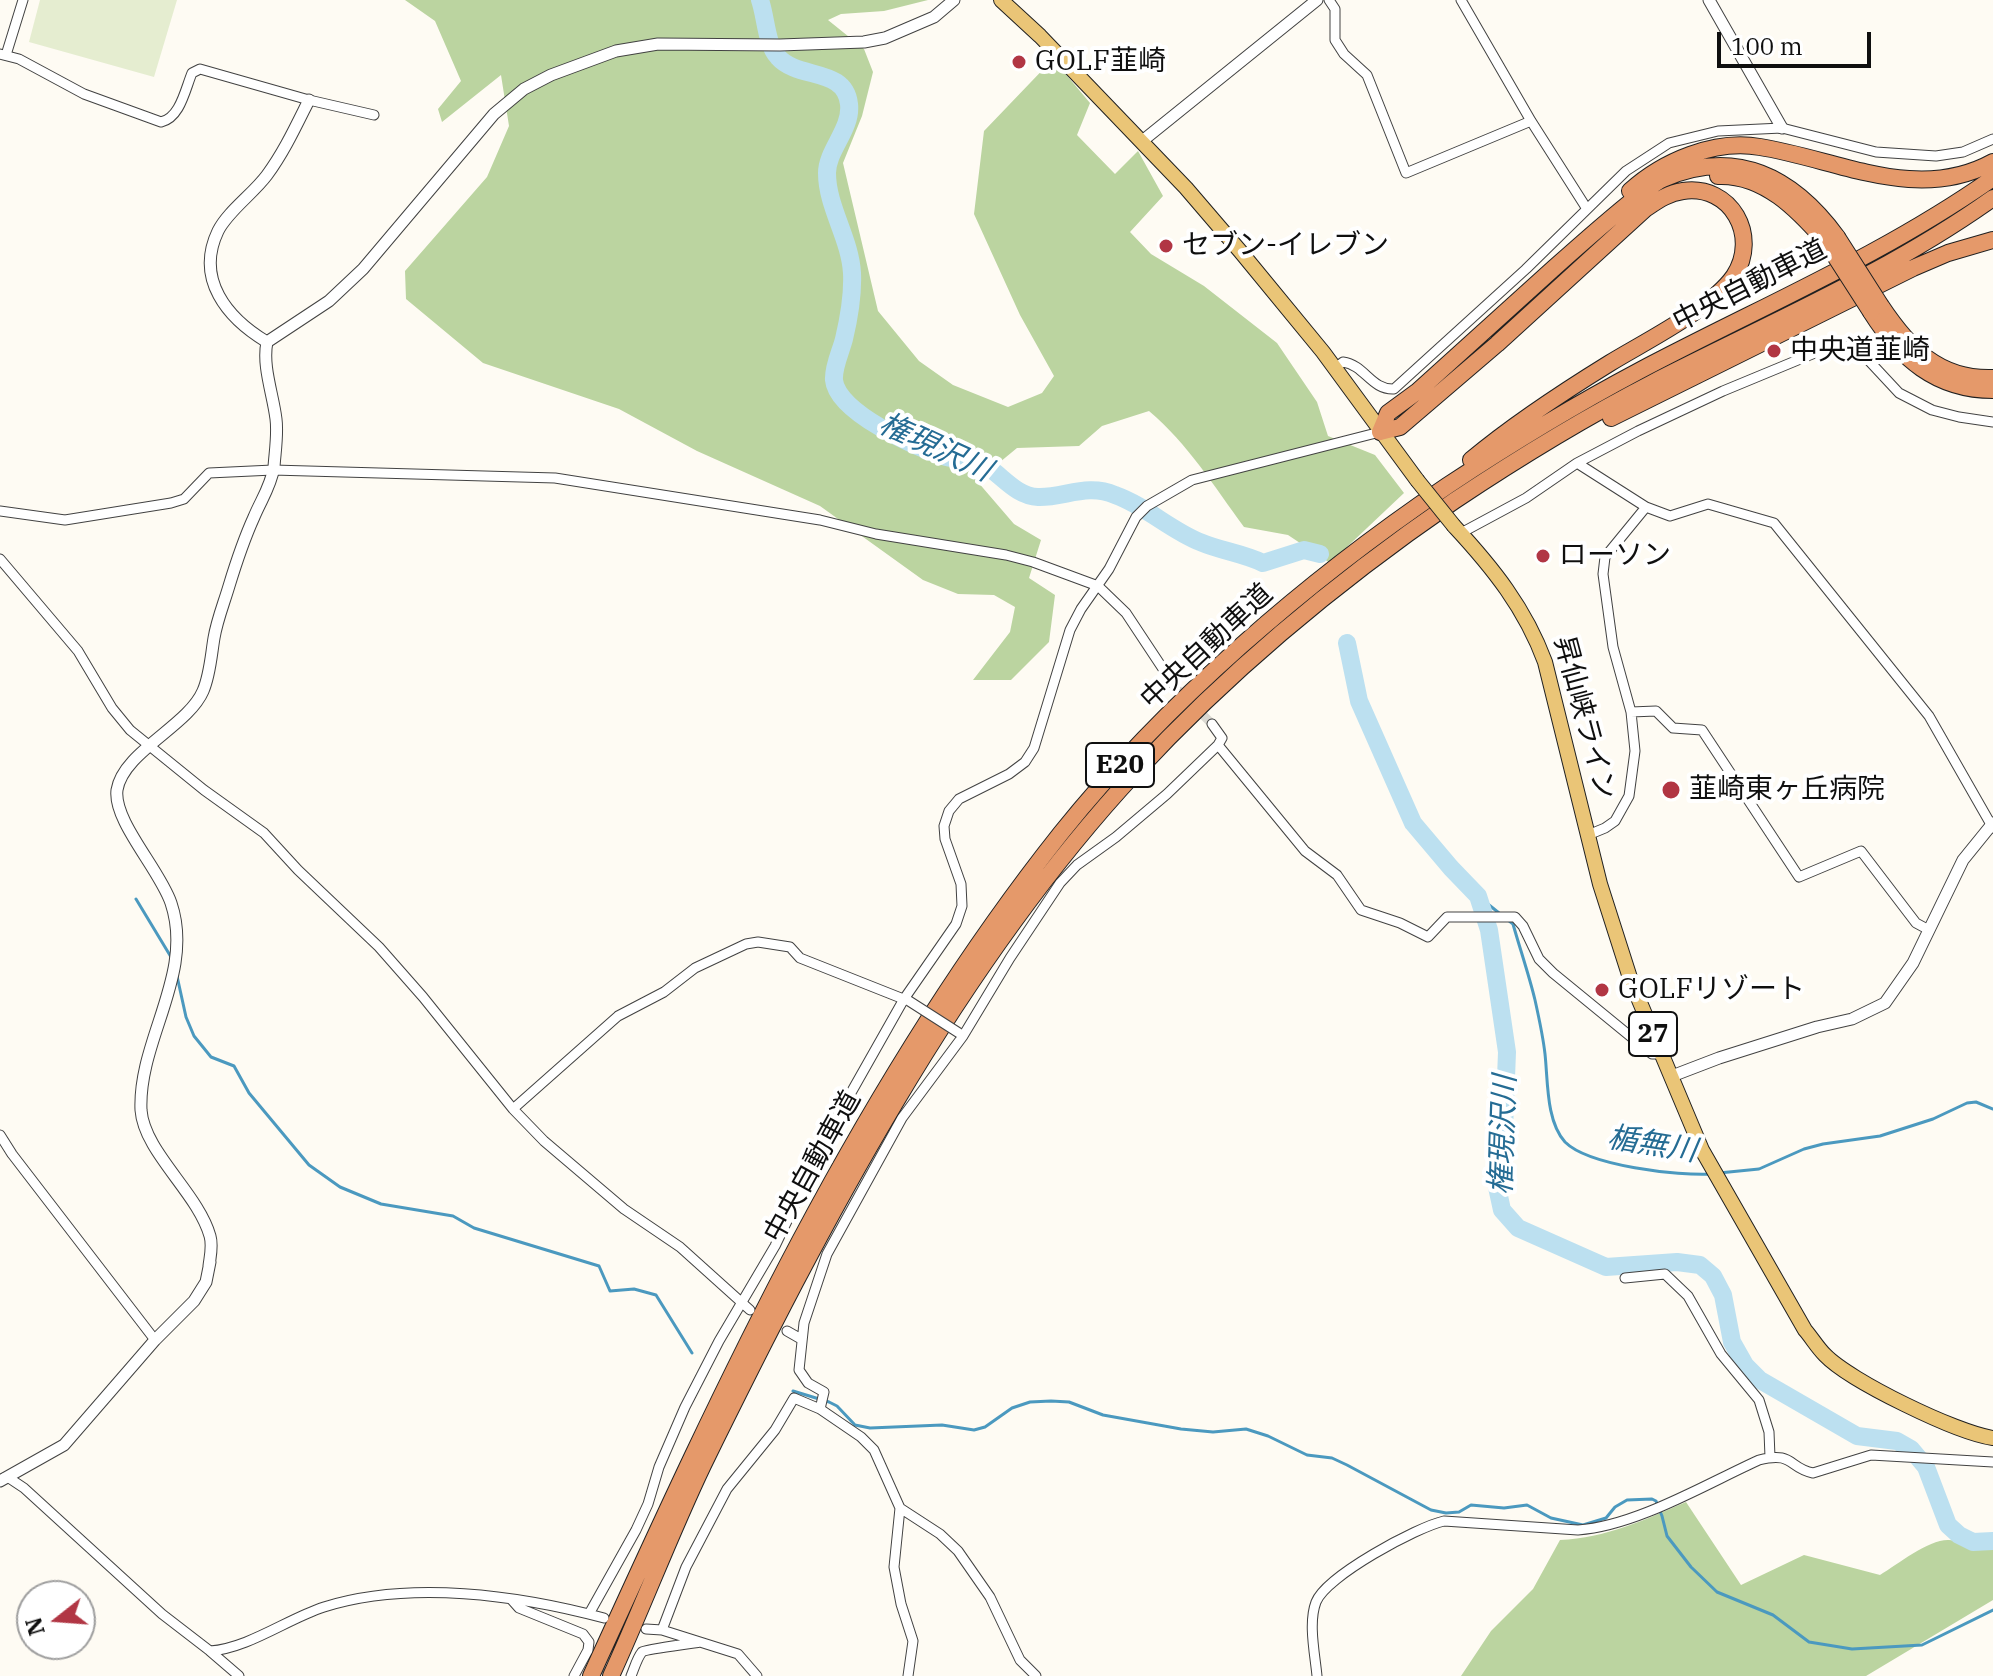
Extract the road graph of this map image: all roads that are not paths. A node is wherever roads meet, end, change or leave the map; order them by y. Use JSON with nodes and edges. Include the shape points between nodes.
{"nodes":[{"id":1,"x":23,"y":0,"type":"edge"},
{"id":2,"x":954,"y":0,"type":"edge"},
{"id":3,"x":1001,"y":0,"type":"edge"},
{"id":4,"x":1317,"y":0,"type":"edge"},
{"id":5,"x":1329,"y":0,"type":"edge"},
{"id":6,"x":1461,"y":0,"type":"edge"},
{"id":7,"x":1709,"y":0,"type":"edge"},
{"id":8,"x":3,"y":54,"type":"edge"},
{"id":9,"x":309,"y":100,"type":"junction"},
{"id":10,"x":374,"y":115,"type":"dead end"},
{"id":11,"x":1531,"y":121,"type":"junction"},
{"id":12,"x":1782,"y":128,"type":"junction"},
{"id":13,"x":1993,"y":139,"type":"edge"},
{"id":14,"x":1141,"y":142,"type":"junction"},
{"id":15,"x":1993,"y":162,"type":"edge"},
{"id":16,"x":1993,"y":178,"type":"edge"},
{"id":17,"x":1993,"y":198,"type":"edge"},
{"id":18,"x":1587,"y":209,"type":"junction"},
{"id":19,"x":1832,"y":240,"type":"junction"},
{"id":20,"x":1993,"y":240,"type":"edge"},
{"id":21,"x":1876,"y":309,"type":"junction"},
{"id":22,"x":1485,"y":331,"type":"junction"},
{"id":23,"x":267,"y":342,"type":"junction"},
{"id":24,"x":1497,"y":344,"type":"junction"},
{"id":25,"x":1335,"y":368,"type":"junction"},
{"id":26,"x":1993,"y":378,"type":"edge"},
{"id":27,"x":1993,"y":390,"type":"edge"},
{"id":28,"x":1993,"y":422,"type":"edge"},
{"id":29,"x":1380,"y":432,"type":"junction"},
{"id":30,"x":1577,"y":463,"type":"junction"},
{"id":31,"x":273,"y":470,"type":"junction"},
{"id":32,"x":1493,"y":477,"type":"junction"},
{"id":33,"x":1646,"y":507,"type":"junction"},
{"id":34,"x":0,"y":511,"type":"edge"},
{"id":35,"x":1399,"y":520,"type":"junction"},
{"id":36,"x":1458,"y":530,"type":"junction"},
{"id":37,"x":0,"y":559,"type":"edge"},
{"id":38,"x":1098,"y":586,"type":"junction"},
{"id":39,"x":1175,"y":687,"type":"tunnel mouth"},
{"id":40,"x":1631,"y":712,"type":"junction"},
{"id":41,"x":1212,"y":724,"type":"tunnel mouth"},
{"id":42,"x":1218,"y":745,"type":"junction"},
{"id":43,"x":149,"y":746,"type":"junction"},
{"id":44,"x":1992,"y":826,"type":"edge"},
{"id":45,"x":1588,"y":835,"type":"junction"},
{"id":46,"x":1929,"y":930,"type":"junction"},
{"id":47,"x":906,"y":1000,"type":"junction"},
{"id":48,"x":961,"y":1035,"type":"junction"},
{"id":49,"x":1661,"y":1054,"type":"junction"},
{"id":50,"x":1672,"y":1076,"type":"junction"},
{"id":51,"x":513,"y":1109,"type":"junction"},
{"id":52,"x":0,"y":1135,"type":"edge"},
{"id":53,"x":1625,"y":1278,"type":"dead end"},
{"id":54,"x":746,"y":1307,"type":"junction"},
{"id":55,"x":787,"y":1331,"type":"dead end"},
{"id":56,"x":801,"y":1339,"type":"junction"},
{"id":57,"x":155,"y":1340,"type":"junction"},
{"id":58,"x":820,"y":1409,"type":"junction"},
{"id":59,"x":1993,"y":1438,"type":"edge"},
{"id":60,"x":1770,"y":1457,"type":"junction"},
{"id":61,"x":1993,"y":1462,"type":"edge"},
{"id":62,"x":2,"y":1477,"type":"edge"},
{"id":63,"x":900,"y":1508,"type":"junction"},
{"id":64,"x":511,"y":1599,"type":"junction"},
{"id":65,"x":589,"y":1614,"type":"junction"},
{"id":66,"x":604,"y":1618,"type":"dead end"},
{"id":67,"x":646,"y":1629,"type":"dead end"},
{"id":68,"x":662,"y":1630,"type":"junction"},
{"id":69,"x":700,"y":1642,"type":"junction"},
{"id":70,"x":210,"y":1651,"type":"junction"},
{"id":71,"x":239,"y":1676,"type":"edge"},
{"id":72,"x":574,"y":1676,"type":"edge"},
{"id":73,"x":591,"y":1676,"type":"edge"},
{"id":74,"x":611,"y":1676,"type":"edge"},
{"id":75,"x":631,"y":1676,"type":"edge"},
{"id":76,"x":757,"y":1676,"type":"edge"},
{"id":77,"x":908,"y":1676,"type":"edge"},
{"id":78,"x":1036,"y":1676,"type":"edge"},
{"id":79,"x":1317,"y":1676,"type":"edge"}],
"edges":[{"from":1,"to":8,"type":"street"},
{"from":2,"to":23,"type":"street","via":[[934,17],[864,42],[658,44],[616,51],[551,75],[524,89],[485,124],[394,235],[329,301]]},
{"from":3,"to":14,"type":"main road","name":"昇仙峡ライン","number":"27"},
{"from":4,"to":14,"type":"street"},
{"from":5,"to":11,"type":"street","via":[[1335,9],[1335,40],[1367,75],[1406,173]]},
{"from":6,"to":11,"type":"street"},
{"from":7,"to":12,"type":"street"},
{"from":8,"to":9,"type":"street","via":[[84,94],[161,122],[175,115],[192,73],[200,69]]},
{"from":9,"to":10,"type":"street"},
{"from":9,"to":23,"type":"street","via":[[268,173],[218,231],[212,253],[215,292]]},
{"from":11,"to":18,"type":"street"},
{"from":12,"to":13,"type":"street","via":[[1897,154],[1950,155]]},
{"from":12,"to":18,"type":"street","via":[[1709,132],[1669,143],[1626,171]]},
{"from":14,"to":25,"type":"main road","name":"昇仙峡ライン","number":"27","via":[[1240,251]]},
{"from":15,"to":22,"type":"highway","via":[[1913,180],[1887,179],[1757,146],[1692,155],[1648,175]]},
{"from":16,"to":35,"type":"highway","name":"中央自動車道","number":"E20","via":[[1871,254],[1582,402]]},
{"from":17,"to":32,"type":"highway","name":"中央自動車道","number":"E20","via":[[1879,268],[1615,403]]},
{"from":18,"to":25,"type":"street","via":[[1394,389],[1379,387],[1353,363]]},
{"from":19,"to":21,"type":"highway","bridge":true},
{"from":19,"to":22,"type":"highway","via":[[1812,209],[1777,180],[1751,169],[1696,168],[1661,179],[1609,218]]},
{"from":19,"to":24,"type":"highway","via":[[1776,193],[1750,180],[1691,178],[1664,186],[1632,209]]},
{"from":20,"to":32,"type":"highway","via":[[1913,268]]},
{"from":21,"to":26,"type":"highway","via":[[1919,354],[1939,366],[1971,379]]},
{"from":21,"to":27,"type":"highway","via":[[1889,341],[1911,361],[1957,386]]},
{"from":22,"to":29,"type":"highway","via":[[1388,413]]},
{"from":23,"to":31,"type":"street","via":[[264,354],[277,423]]},
{"from":24,"to":29,"type":"highway","via":[[1400,427]]},
{"from":24,"to":35,"type":"highway","via":[[1668,194],[1707,192],[1730,204],[1741,222],[1742,259],[1719,293],[1567,391],[1477,455]]},
{"from":25,"to":29,"type":"main road","name":"昇仙峡ライン","number":"27"},
{"from":28,"to":30,"type":"street","via":[[1932,410],[1899,393],[1858,349],[1842,345],[1723,391]]},
{"from":29,"to":36,"type":"main road","name":"昇仙峡ライン","number":"27","bridge":true},
{"from":29,"to":38,"type":"street","via":[[1192,480],[1136,517]]},
{"from":30,"to":33,"type":"street"},
{"from":30,"to":36,"type":"street","via":[[1526,498]]},
{"from":31,"to":34,"type":"street","via":[[209,473],[184,499],[65,520]]},
{"from":31,"to":38,"type":"street","via":[[555,478],[1006,555]]},
{"from":31,"to":43,"type":"street","via":[[229,586],[202,695]]},
{"from":32,"to":74,"type":"highway","name":"中央自動車道","number":"E20","via":[[1347,578],[1241,670],[1134,774],[1016,920],[880,1129],[819,1240],[701,1469]]},
{"from":33,"to":40,"type":"street","via":[[1605,557],[1603,574],[1613,647]]},
{"from":33,"to":44,"type":"street","via":[[1670,516],[1708,504],[1774,523],[1929,716]]},
{"from":35,"to":73,"type":"highway","name":"中央自動車道","number":"E20","via":[[1281,612],[1172,712],[1062,831],[1004,909],[901,1066],[798,1245],[704,1429]]},
{"from":36,"to":45,"type":"main road","name":"昇仙峡ライン","number":"27","via":[[1520,606],[1534,632]]},
{"from":37,"to":43,"type":"street","via":[[78,651],[112,708]]},
{"from":38,"to":39,"type":"street","via":[[1126,613]]},
{"from":38,"to":47,"type":"street","via":[[1070,630],[1034,748],[1025,762],[959,799],[949,811],[945,839],[961,884],[962,906],[956,924]]},
{"from":40,"to":45,"type":"street","via":[[1635,751],[1629,796],[1615,821]]},
{"from":40,"to":46,"type":"street","via":[[1656,711],[1673,728],[1702,730],[1799,877],[1861,851],[1916,923]]},
{"from":41,"to":42,"type":"street","via":[[1222,738]]},
{"from":42,"to":48,"type":"street","via":[[1060,883]]},
{"from":42,"to":49,"type":"street","via":[[1305,851],[1337,875],[1361,910],[1428,937],[1447,917],[1515,917],[1553,973],[1652,1054]]},
{"from":43,"to":51,"type":"street","via":[[264,833],[379,947]]},
{"from":43,"to":57,"type":"street","via":[[124,774],[117,805],[157,872],[178,939],[145,1072],[141,1111],[148,1137],[202,1216],[211,1239],[206,1282]]},
{"from":44,"to":46,"type":"street","via":[[1963,860]]},
{"from":45,"to":49,"type":"main road","name":"昇仙峡ライン","number":"27","via":[[1614,933]]},
{"from":46,"to":50,"type":"street","via":[[1885,1003],[1852,1019]]},
{"from":47,"to":48,"type":"street","bridge":true},
{"from":47,"to":51,"type":"street","via":[[800,958],[790,947],[746,944],[695,968],[618,1016]]},
{"from":47,"to":54,"type":"street","via":[[835,1121]]},
{"from":48,"to":56,"type":"street","via":[[902,1118],[855,1200],[827,1254]]},
{"from":49,"to":50,"type":"main road","name":"昇仙峡ライン","number":"27"},
{"from":50,"to":59,"type":"main road","name":"昇仙峡ライン","number":"27","via":[[1708,1162],[1805,1330],[1825,1355],[1873,1388]]},
{"from":51,"to":54,"type":"street","via":[[544,1141],[680,1247]]},
{"from":52,"to":57,"type":"street"},
{"from":53,"to":60,"type":"street","via":[[1665,1274],[1688,1296],[1721,1354],[1759,1400]]},
{"from":54,"to":65,"type":"street","via":[[719,1341],[685,1407],[636,1530]]},
{"from":55,"to":56,"type":"street"},
{"from":56,"to":58,"type":"street","via":[[799,1370],[824,1392]]},
{"from":57,"to":62,"type":"street","via":[[64,1445]]},
{"from":58,"to":63,"type":"street","via":[[874,1450]]},
{"from":58,"to":68,"type":"street","via":[[794,1398],[727,1489],[686,1567]]},
{"from":60,"to":61,"type":"street","via":[[1784,1457],[1813,1473],[1871,1455]]},
{"from":60,"to":79,"type":"street","via":[[1595,1529],[1444,1521],[1407,1533],[1322,1591],[1313,1615]]},
{"from":62,"to":70,"type":"street","via":[[24,1488]]},
{"from":63,"to":77,"type":"street","via":[[894,1567],[913,1641]]},
{"from":63,"to":78,"type":"street","via":[[958,1551],[979,1577],[1020,1660]]},
{"from":64,"to":65,"type":"street"},
{"from":64,"to":70,"type":"street","via":[[443,1593],[349,1600]]},
{"from":64,"to":72,"type":"street","via":[[519,1608],[583,1634],[588,1650]]},
{"from":65,"to":66,"type":"street"},
{"from":67,"to":68,"type":"street"},
{"from":68,"to":69,"type":"street"},
{"from":69,"to":75,"type":"street","via":[[642,1652]]},
{"from":69,"to":76,"type":"street","via":[[738,1654]]},
{"from":70,"to":71,"type":"street"}]}
